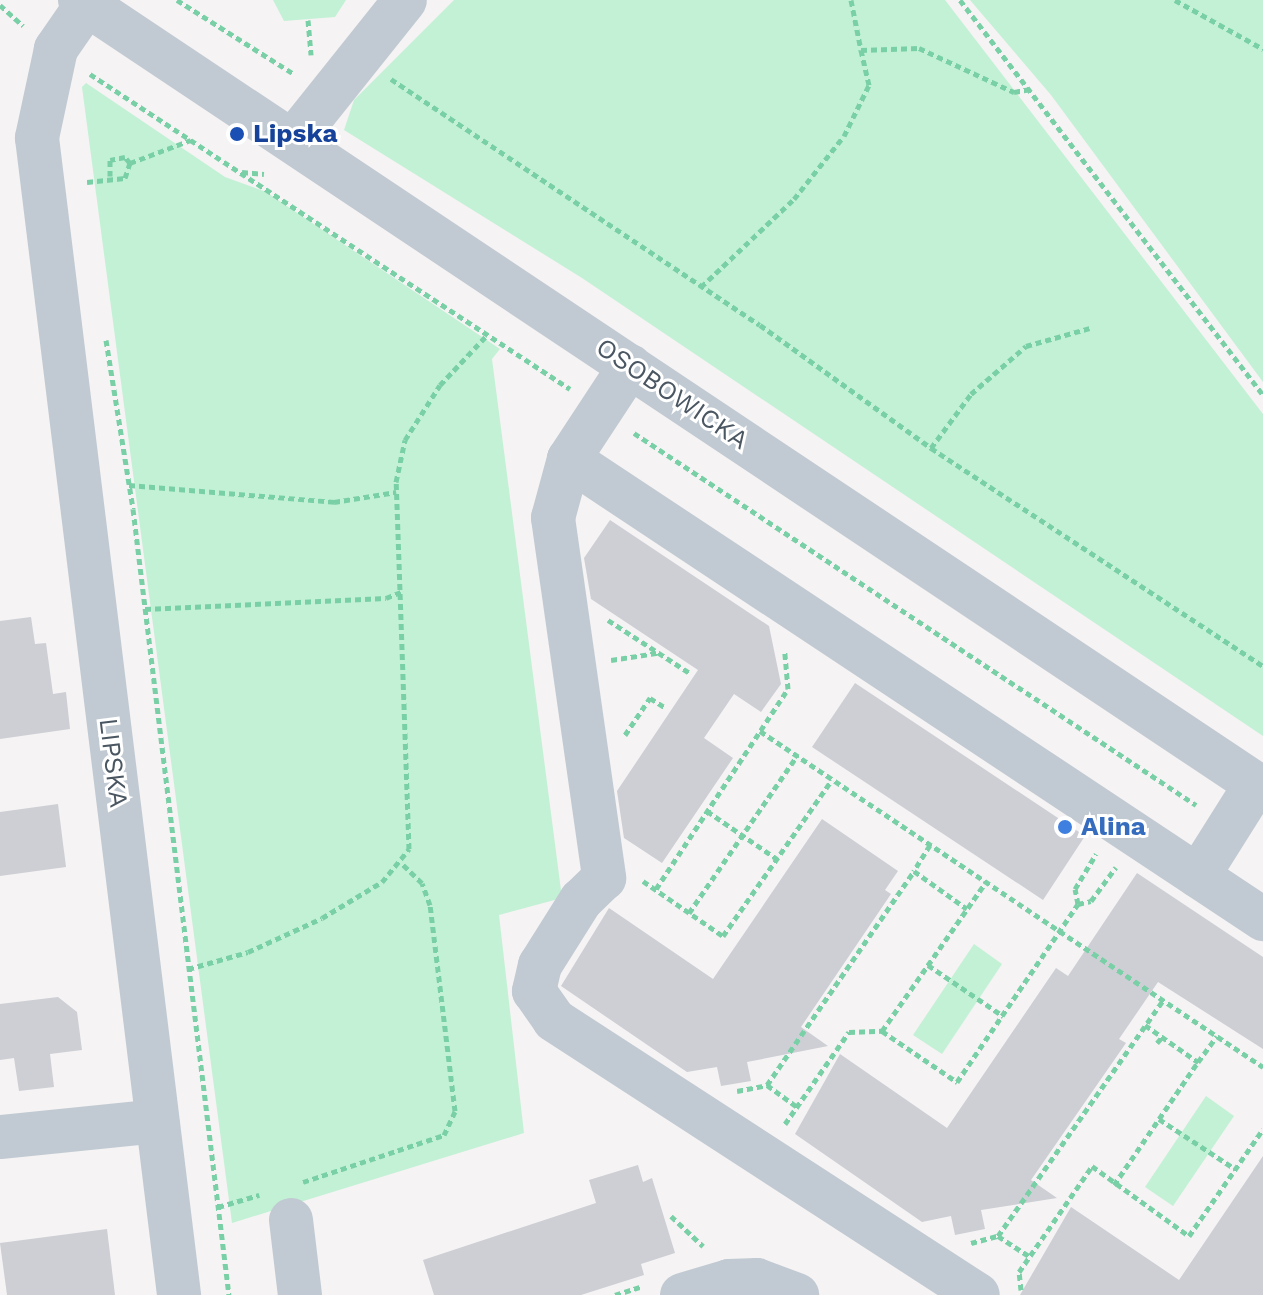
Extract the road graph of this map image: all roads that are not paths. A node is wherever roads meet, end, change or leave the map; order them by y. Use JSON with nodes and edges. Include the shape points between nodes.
{"nodes":[{"id":1,"x":405,"y":0,"type":"edge"},
{"id":2,"x":105,"y":7,"type":"edge"},
{"id":3,"x":295,"y":138,"type":"junction"},
{"id":4,"x":630,"y":366,"type":"junction"},
{"id":5,"x":569,"y":459,"type":"junction"},
{"id":6,"x":1260,"y":787,"type":"edge"},
{"id":7,"x":1198,"y":876,"type":"junction"},
{"id":8,"x":1263,"y":919,"type":"edge"},
{"id":9,"x":157,"y":1121,"type":"junction"},
{"id":10,"x":0,"y":1137,"type":"edge"},
{"id":11,"x":283,"y":1199,"type":"road end"},
{"id":12,"x":179,"y":1295,"type":"edge"},
{"id":13,"x":300,"y":1295,"type":"edge"},
{"id":14,"x":682,"y":1295,"type":"edge"},
{"id":15,"x":797,"y":1295,"type":"edge"},
{"id":16,"x":978,"y":1295,"type":"edge"}],
"edges":[{"from":1,"to":3,"type":"street"},
{"from":2,"to":3,"type":"street","name":"OSOBOWICKA"},
{"from":2,"to":9,"type":"street","name":"LIPSKA","via":[[56,49],[37,138]]},
{"from":3,"to":4,"type":"street","name":"OSOBOWICKA"},
{"from":4,"to":5,"type":"street"},
{"from":4,"to":6,"type":"street","name":"OSOBOWICKA"},
{"from":5,"to":7,"type":"street"},
{"from":5,"to":16,"type":"street","via":[[553,518],[604,878],[581,900],[540,965],[534,991],[554,1020]]},
{"from":6,"to":7,"type":"street"},
{"from":7,"to":8,"type":"street"},
{"from":9,"to":10,"type":"street"},
{"from":9,"to":12,"type":"street","name":"LIPSKA"},
{"from":11,"to":13,"type":"street"},
{"from":14,"to":15,"type":"street","via":[[729,1281],[757,1280]]}]}
